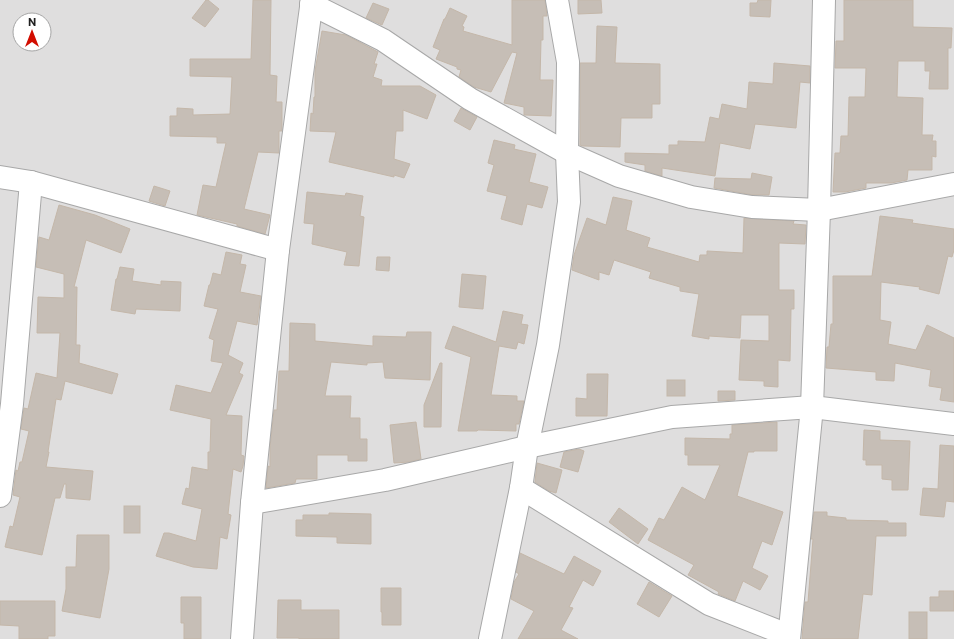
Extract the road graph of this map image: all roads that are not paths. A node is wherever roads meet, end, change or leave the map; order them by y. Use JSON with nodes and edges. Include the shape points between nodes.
{"nodes":[{"id":1,"x":557,"y":0,"type":"edge"},
{"id":2,"x":824,"y":0,"type":"edge"},
{"id":3,"x":312,"y":2,"type":"edge"},
{"id":4,"x":568,"y":153,"type":"junction"},
{"id":5,"x":0,"y":177,"type":"edge"},
{"id":6,"x":31,"y":182,"type":"junction"},
{"id":7,"x":954,"y":184,"type":"edge"},
{"id":8,"x":820,"y":210,"type":"junction"},
{"id":9,"x":278,"y":250,"type":"junction"},
{"id":10,"x":812,"y":407,"type":"junction"},
{"id":11,"x":954,"y":424,"type":"edge"},
{"id":12,"x":527,"y":447,"type":"junction"},
{"id":13,"x":521,"y":488,"type":"junction"},
{"id":14,"x":0,"y":496,"type":"edge"},
{"id":15,"x":252,"y":503,"type":"junction"},
{"id":16,"x":242,"y":639,"type":"edge"},
{"id":17,"x":490,"y":639,"type":"edge"},
{"id":18,"x":782,"y":639,"type":"edge"},
{"id":19,"x":789,"y":639,"type":"edge"}],
"edges":[{"from":1,"to":4,"type":"street","via":[[568,62]]},
{"from":2,"to":8,"type":"street"},
{"from":3,"to":4,"type":"street","via":[[384,40],[470,99]]},
{"from":3,"to":9,"type":"street"},
{"from":4,"to":8,"type":"street","via":[[619,176],[690,197],[752,207]]},
{"from":4,"to":12,"type":"street","via":[[569,202],[548,345]]},
{"from":5,"to":6,"type":"street"},
{"from":6,"to":9,"type":"street"},
{"from":6,"to":14,"type":"street","via":[[12,404]]},
{"from":7,"to":8,"type":"street"},
{"from":8,"to":10,"type":"street"},
{"from":9,"to":15,"type":"street"},
{"from":10,"to":11,"type":"street"},
{"from":10,"to":12,"type":"street","via":[[672,417]]},
{"from":10,"to":19,"type":"street"},
{"from":12,"to":13,"type":"street"},
{"from":12,"to":15,"type":"street","via":[[385,480]]},
{"from":13,"to":17,"type":"street"},
{"from":13,"to":18,"type":"street","via":[[709,604],[775,630]]},
{"from":15,"to":16,"type":"street"}]}
